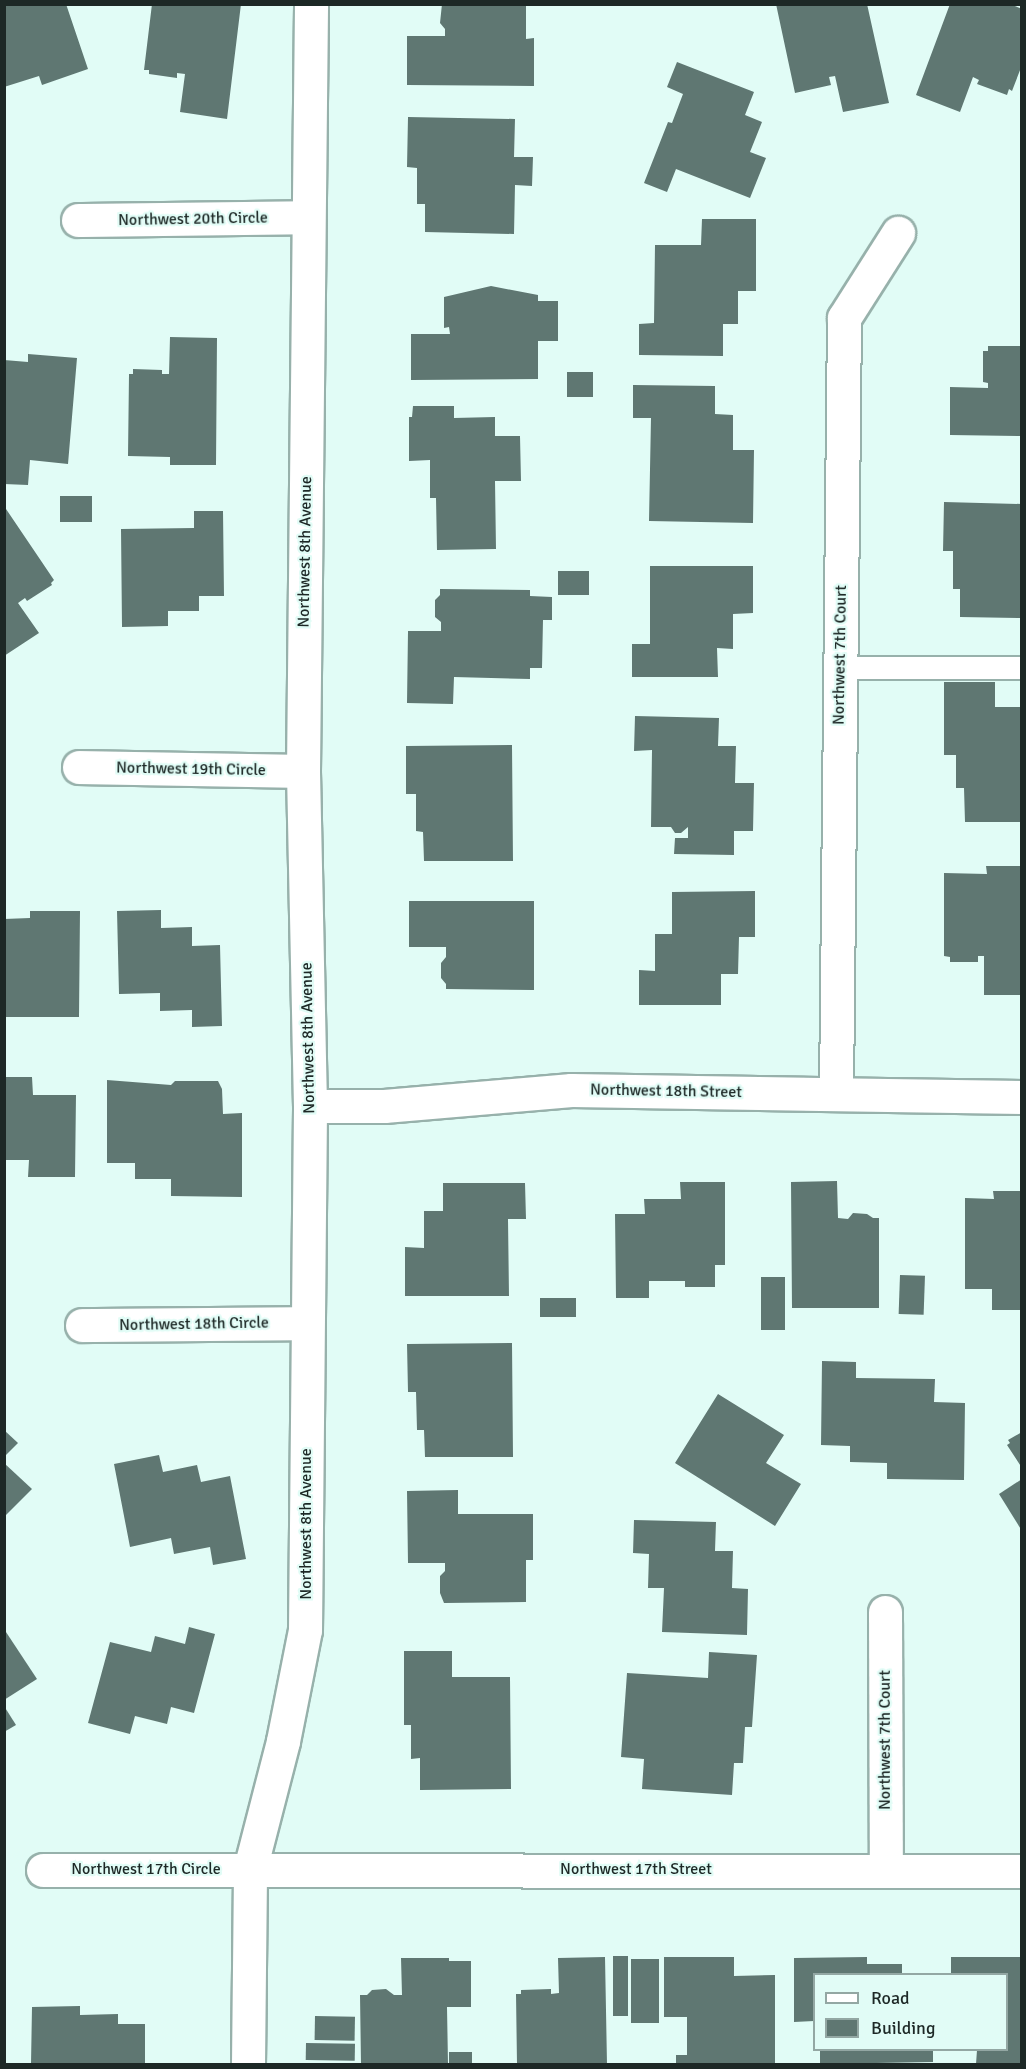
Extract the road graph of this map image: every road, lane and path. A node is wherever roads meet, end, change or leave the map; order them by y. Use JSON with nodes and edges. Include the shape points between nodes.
{"nodes":[{"id":1,"x":311,"y":4,"type":"edge"},
{"id":2,"x":308,"y":218,"type":"junction"},
{"id":3,"x":78,"y":220,"type":"dead end"},
{"id":4,"x":898,"y":233,"type":"dead end"},
{"id":5,"x":840,"y":668,"type":"junction"},
{"id":6,"x":1022,"y":668,"type":"edge"},
{"id":7,"x":79,"y":767,"type":"dead end"},
{"id":8,"x":303,"y":771,"type":"junction"},
{"id":9,"x":836,"y":1093,"type":"junction"},
{"id":10,"x":1022,"y":1097,"type":"edge"},
{"id":11,"x":310,"y":1106,"type":"junction"},
{"id":12,"x":307,"y":1323,"type":"junction"},
{"id":13,"x":82,"y":1325,"type":"dead end"},
{"id":14,"x":885,"y":1612,"type":"dead end"},
{"id":15,"x":250,"y":1869,"type":"junction"},
{"id":16,"x":885,"y":1869,"type":"junction"},
{"id":17,"x":42,"y":1870,"type":"dead end"},
{"id":18,"x":1022,"y":1871,"type":"edge"},
{"id":19,"x":248,"y":2064,"type":"edge"}],
"edges":[{"from":1,"to":2,"type":"street","name":"Northwest 8th Avenue"},
{"from":2,"to":3,"type":"street","name":"Northwest 20th Circle"},
{"from":2,"to":8,"type":"street","name":"Northwest 8th Avenue"},
{"from":4,"to":5,"type":"street","name":"Northwest 7th Court","via":[[844,318]]},
{"from":5,"to":6,"type":"lane"},
{"from":5,"to":9,"type":"street","name":"Northwest 7th Court"},
{"from":7,"to":8,"type":"street","name":"Northwest 19th Circle"},
{"from":8,"to":11,"type":"street","name":"Northwest 8th Avenue"},
{"from":9,"to":10,"type":"street","name":"Northwest 18th Street"},
{"from":9,"to":11,"type":"street","name":"Northwest 18th Street","via":[[571,1090],[384,1106]]},
{"from":11,"to":12,"type":"street","name":"Northwest 8th Avenue"},
{"from":12,"to":13,"type":"street","name":"Northwest 18th Circle"},
{"from":12,"to":15,"type":"street","name":"Northwest 8th Avenue","via":[[305,1630],[283,1741]]},
{"from":14,"to":16,"type":"street","name":"Northwest 7th Court"},
{"from":15,"to":16,"type":"street","name":"Northwest 17th Street"},
{"from":15,"to":17,"type":"street","name":"Northwest 17th Circle"},
{"from":15,"to":19,"type":"street","name":"Northwest 8th Avenue"},
{"from":16,"to":18,"type":"street","name":"Northwest 17th Street"}]}
